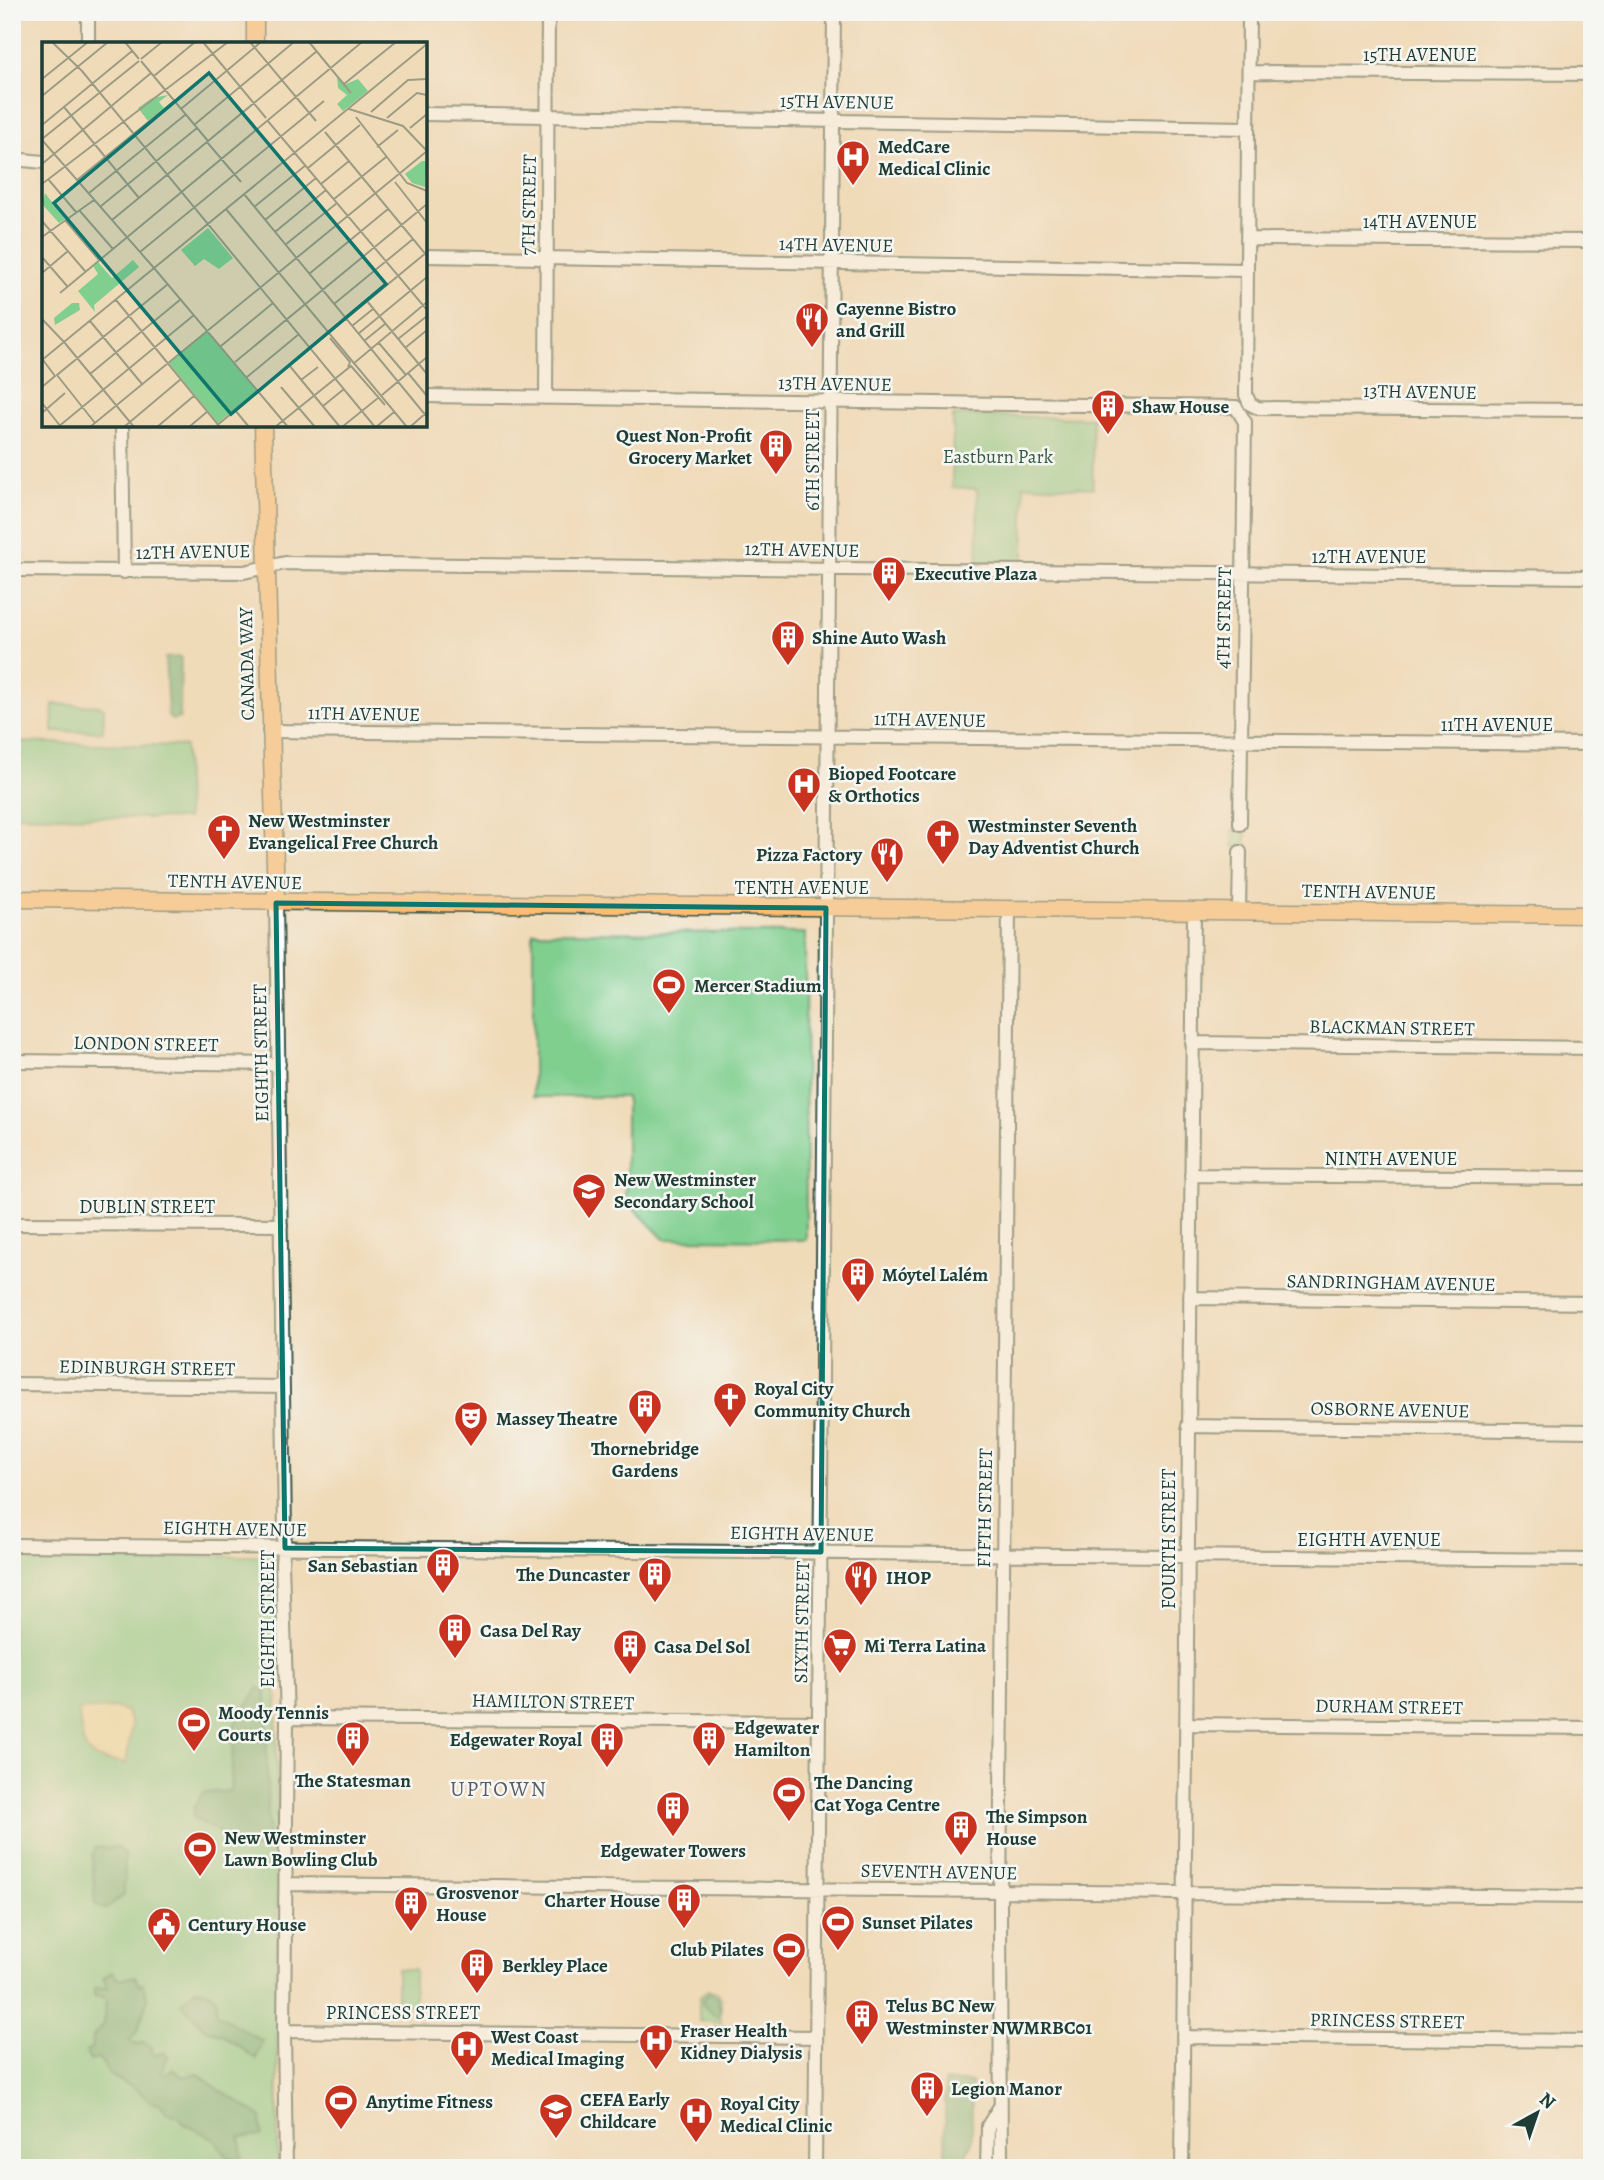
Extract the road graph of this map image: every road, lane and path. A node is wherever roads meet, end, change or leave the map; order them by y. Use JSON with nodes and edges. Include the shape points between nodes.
{"nodes":[{"id":1,"x":88,"y":12,"type":"edge"},
{"id":2,"x":255,"y":12,"type":"edge"},
{"id":3,"x":548,"y":12,"type":"edge"},
{"id":4,"x":834,"y":12,"type":"edge"},
{"id":5,"x":1249,"y":12,"type":"edge"},
{"id":6,"x":88,"y":42,"type":"edge"},
{"id":7,"x":255,"y":42,"type":"edge"},
{"id":8,"x":1249,"y":72,"type":"junction"},
{"id":9,"x":1592,"y":74,"type":"edge"},
{"id":10,"x":427,"y":114,"type":"edge"},
{"id":11,"x":548,"y":116,"type":"junction"},
{"id":12,"x":834,"y":121,"type":"junction"},
{"id":13,"x":1248,"y":128,"type":"junction"},
{"id":14,"x":12,"y":159,"type":"edge"},
{"id":15,"x":42,"y":162,"type":"edge"},
{"id":16,"x":1247,"y":239,"type":"junction"},
{"id":17,"x":1592,"y":241,"type":"edge"},
{"id":18,"x":427,"y":256,"type":"edge"},
{"id":19,"x":547,"y":258,"type":"junction"},
{"id":20,"x":833,"y":263,"type":"junction"},
{"id":21,"x":1246,"y":270,"type":"junction"},
{"id":22,"x":427,"y":396,"type":"edge"},
{"id":23,"x":545,"y":398,"type":"junction"},
{"id":24,"x":832,"y":402,"type":"junction"},
{"id":25,"x":1246,"y":408,"type":"junction"},
{"id":26,"x":1592,"y":410,"type":"edge"},
{"id":27,"x":122,"y":427,"type":"edge"},
{"id":28,"x":262,"y":427,"type":"edge"},
{"id":29,"x":265,"y":568,"type":"junction"},
{"id":30,"x":830,"y":568,"type":"junction"},
{"id":31,"x":12,"y":570,"type":"edge"},
{"id":32,"x":124,"y":572,"type":"junction"},
{"id":33,"x":1243,"y":574,"type":"junction"},
{"id":34,"x":1592,"y":577,"type":"edge"},
{"id":35,"x":269,"y":731,"type":"junction"},
{"id":36,"x":829,"y":737,"type":"junction"},
{"id":37,"x":1240,"y":742,"type":"junction"},
{"id":38,"x":1592,"y":744,"type":"edge"},
{"id":39,"x":1240,"y":824,"type":"dead end"},
{"id":40,"x":1240,"y":852,"type":"dead end"},
{"id":41,"x":12,"y":900,"type":"edge"},
{"id":42,"x":276,"y":903,"type":"junction"},
{"id":43,"x":826,"y":908,"type":"junction"},
{"id":44,"x":1009,"y":909,"type":"junction"},
{"id":45,"x":1194,"y":910,"type":"junction"},
{"id":46,"x":1239,"y":911,"type":"junction"},
{"id":47,"x":1592,"y":915,"type":"edge"},
{"id":48,"x":1192,"y":1043,"type":"junction"},
{"id":49,"x":1592,"y":1048,"type":"edge"},
{"id":50,"x":12,"y":1061,"type":"edge"},
{"id":51,"x":279,"y":1064,"type":"junction"},
{"id":52,"x":1191,"y":1175,"type":"junction"},
{"id":53,"x":1592,"y":1178,"type":"edge"},
{"id":54,"x":12,"y":1224,"type":"edge"},
{"id":55,"x":281,"y":1225,"type":"junction"},
{"id":56,"x":1190,"y":1298,"type":"junction"},
{"id":57,"x":1592,"y":1303,"type":"edge"},
{"id":58,"x":12,"y":1384,"type":"edge"},
{"id":59,"x":282,"y":1387,"type":"junction"},
{"id":60,"x":1188,"y":1426,"type":"junction"},
{"id":61,"x":1592,"y":1431,"type":"edge"},
{"id":62,"x":12,"y":1545,"type":"edge"},
{"id":63,"x":285,"y":1548,"type":"junction"},
{"id":64,"x":821,"y":1552,"type":"junction"},
{"id":65,"x":1003,"y":1553,"type":"junction"},
{"id":66,"x":1187,"y":1557,"type":"junction"},
{"id":67,"x":1592,"y":1560,"type":"edge"},
{"id":68,"x":287,"y":1718,"type":"junction"},
{"id":69,"x":819,"y":1723,"type":"junction"},
{"id":70,"x":1186,"y":1724,"type":"junction"},
{"id":71,"x":1592,"y":1728,"type":"edge"},
{"id":72,"x":286,"y":1884,"type":"junction"},
{"id":73,"x":817,"y":1889,"type":"junction"},
{"id":74,"x":1000,"y":1891,"type":"junction"},
{"id":75,"x":1184,"y":1892,"type":"junction"},
{"id":76,"x":1592,"y":1896,"type":"edge"},
{"id":77,"x":284,"y":2031,"type":"junction"},
{"id":78,"x":816,"y":2037,"type":"junction"},
{"id":79,"x":1183,"y":2037,"type":"junction"},
{"id":80,"x":1592,"y":2041,"type":"edge"},
{"id":81,"x":999,"y":2108,"type":"junction"},
{"id":82,"x":286,"y":2168,"type":"edge"},
{"id":83,"x":815,"y":2168,"type":"edge"},
{"id":84,"x":987,"y":2168,"type":"edge"},
{"id":85,"x":1001,"y":2168,"type":"edge"},
{"id":86,"x":1182,"y":2168,"type":"edge"}],
"edges":[{"from":1,"to":6,"type":"street"},
{"from":2,"to":7,"type":"main road"},
{"from":3,"to":11,"type":"street","name":"7TH STREET"},
{"from":4,"to":12,"type":"street","name":"6TH STREET"},
{"from":5,"to":8,"type":"street","name":"4TH STREET"},
{"from":8,"to":9,"type":"street","name":"15TH AVENUE"},
{"from":8,"to":13,"type":"street","name":"4TH STREET"},
{"from":10,"to":11,"type":"street","name":"15TH AVENUE"},
{"from":11,"to":12,"type":"street","name":"15TH AVENUE"},
{"from":11,"to":19,"type":"street","name":"7TH STREET"},
{"from":12,"to":13,"type":"street","name":"15TH AVENUE"},
{"from":12,"to":20,"type":"street","name":"6TH STREET"},
{"from":13,"to":16,"type":"street","name":"4TH STREET"},
{"from":14,"to":15,"type":"street"},
{"from":16,"to":17,"type":"street","name":"14TH AVENUE"},
{"from":16,"to":21,"type":"street","name":"4TH STREET"},
{"from":18,"to":19,"type":"street","name":"14TH AVENUE"},
{"from":19,"to":20,"type":"street","name":"14TH AVENUE"},
{"from":19,"to":23,"type":"street","name":"7TH STREET"},
{"from":20,"to":21,"type":"street","name":"14TH AVENUE"},
{"from":20,"to":24,"type":"street","name":"6TH STREET"},
{"from":21,"to":25,"type":"street","name":"4TH STREET"},
{"from":22,"to":23,"type":"street","name":"13TH AVENUE"},
{"from":23,"to":24,"type":"street","name":"13TH AVENUE"},
{"from":24,"to":25,"type":"street","name":"13TH AVENUE"},
{"from":24,"to":30,"type":"street","name":"6TH STREET"},
{"from":25,"to":26,"type":"street","name":"13TH AVENUE"},
{"from":25,"to":33,"type":"street","name":"4TH STREET"},
{"from":27,"to":32,"type":"street"},
{"from":28,"to":29,"type":"main road","name":"CANADA WAY"},
{"from":29,"to":30,"type":"street","name":"12TH AVENUE","via":[[285,563]]},
{"from":29,"to":32,"type":"street","name":"12TH AVENUE"},
{"from":29,"to":35,"type":"main road","name":"CANADA WAY"},
{"from":30,"to":33,"type":"street","name":"12TH AVENUE"},
{"from":30,"to":36,"type":"street","name":"6TH STREET"},
{"from":31,"to":32,"type":"street","name":"12TH AVENUE"},
{"from":33,"to":34,"type":"street","name":"12TH AVENUE"},
{"from":33,"to":37,"type":"street","name":"4TH STREET"},
{"from":35,"to":36,"type":"street","name":"11TH AVENUE"},
{"from":35,"to":42,"type":"main road","name":"CANADA WAY"},
{"from":36,"to":37,"type":"street","name":"11TH AVENUE"},
{"from":36,"to":43,"type":"street","name":"6TH STREET"},
{"from":37,"to":38,"type":"street","name":"11TH AVENUE"},
{"from":37,"to":39,"type":"street","name":"4TH STREET"},
{"from":40,"to":46,"type":"street"},
{"from":41,"to":42,"type":"main road","name":"TENTH AVENUE"},
{"from":42,"to":43,"type":"main road","name":"TENTH AVENUE"},
{"from":42,"to":51,"type":"street","name":"EIGHTH STREET"},
{"from":43,"to":44,"type":"main road","name":"TENTH AVENUE"},
{"from":43,"to":64,"type":"street","name":"SIXTH STREET"},
{"from":44,"to":45,"type":"main road","name":"TENTH AVENUE"},
{"from":44,"to":65,"type":"street","name":"FIFTH STREET"},
{"from":45,"to":46,"type":"main road","name":"TENTH AVENUE"},
{"from":45,"to":48,"type":"street","name":"FOURTH STREET"},
{"from":46,"to":47,"type":"main road","name":"TENTH AVENUE"},
{"from":48,"to":49,"type":"street","name":"BLACKMAN STREET"},
{"from":48,"to":52,"type":"street","name":"FOURTH STREET"},
{"from":50,"to":51,"type":"street","name":"LONDON STREET"},
{"from":51,"to":55,"type":"street","name":"EIGHTH STREET"},
{"from":52,"to":53,"type":"street","name":"NINTH AVENUE"},
{"from":52,"to":56,"type":"street","name":"FOURTH STREET"},
{"from":54,"to":55,"type":"street","name":"DUBLIN STREET"},
{"from":55,"to":59,"type":"street","name":"EIGHTH STREET"},
{"from":56,"to":57,"type":"street","name":"SANDRINGHAM AVENUE"},
{"from":56,"to":60,"type":"street","name":"FOURTH STREET"},
{"from":58,"to":59,"type":"street","name":"EDINBURGH STREET"},
{"from":59,"to":63,"type":"street","name":"EIGHTH STREET"},
{"from":60,"to":61,"type":"street","name":"OSBORNE AVENUE"},
{"from":60,"to":66,"type":"street","name":"FOURTH STREET"},
{"from":62,"to":63,"type":"street","name":"EIGHTH AVENUE"},
{"from":63,"to":64,"type":"street","name":"EIGHTH AVENUE"},
{"from":63,"to":68,"type":"street","name":"EIGHTH STREET"},
{"from":64,"to":65,"type":"street","name":"EIGHTH AVENUE"},
{"from":64,"to":69,"type":"street","name":"SIXTH STREET"},
{"from":65,"to":66,"type":"street","name":"EIGHTH AVENUE"},
{"from":65,"to":74,"type":"street","name":"FIFTH STREET"},
{"from":66,"to":67,"type":"street","name":"EIGHTH AVENUE"},
{"from":66,"to":70,"type":"street","name":"FOURTH STREET"},
{"from":68,"to":69,"type":"street","name":"HAMILTON STREET"},
{"from":68,"to":72,"type":"street","name":"EIGHTH STREET"},
{"from":69,"to":73,"type":"street","name":"SIXTH STREET"},
{"from":70,"to":71,"type":"street","name":"DURHAM STREET"},
{"from":70,"to":75,"type":"street","name":"FOURTH STREET"},
{"from":72,"to":73,"type":"street","name":"SEVENTH AVENUE"},
{"from":72,"to":77,"type":"street","name":"EIGHTH STREET"},
{"from":73,"to":74,"type":"street","name":"SEVENTH AVENUE"},
{"from":73,"to":78,"type":"street","name":"SIXTH STREET"},
{"from":74,"to":75,"type":"street","name":"SEVENTH AVENUE"},
{"from":74,"to":81,"type":"street","name":"FIFTH STREET"},
{"from":75,"to":76,"type":"street","name":"SEVENTH AVENUE"},
{"from":75,"to":79,"type":"street","name":"FOURTH STREET"},
{"from":77,"to":78,"type":"street","name":"PRINCESS STREET"},
{"from":77,"to":82,"type":"street","name":"EIGHTH STREET"},
{"from":78,"to":83,"type":"street","name":"SIXTH STREET"},
{"from":79,"to":80,"type":"street","name":"PRINCESS STREET"},
{"from":79,"to":86,"type":"street","name":"FOURTH STREET"},
{"from":81,"to":84,"type":"street","name":"FIFTH STREET","via":[[988,2126]]},
{"from":81,"to":85,"type":"street","name":"FIFTH STREET"}]}
